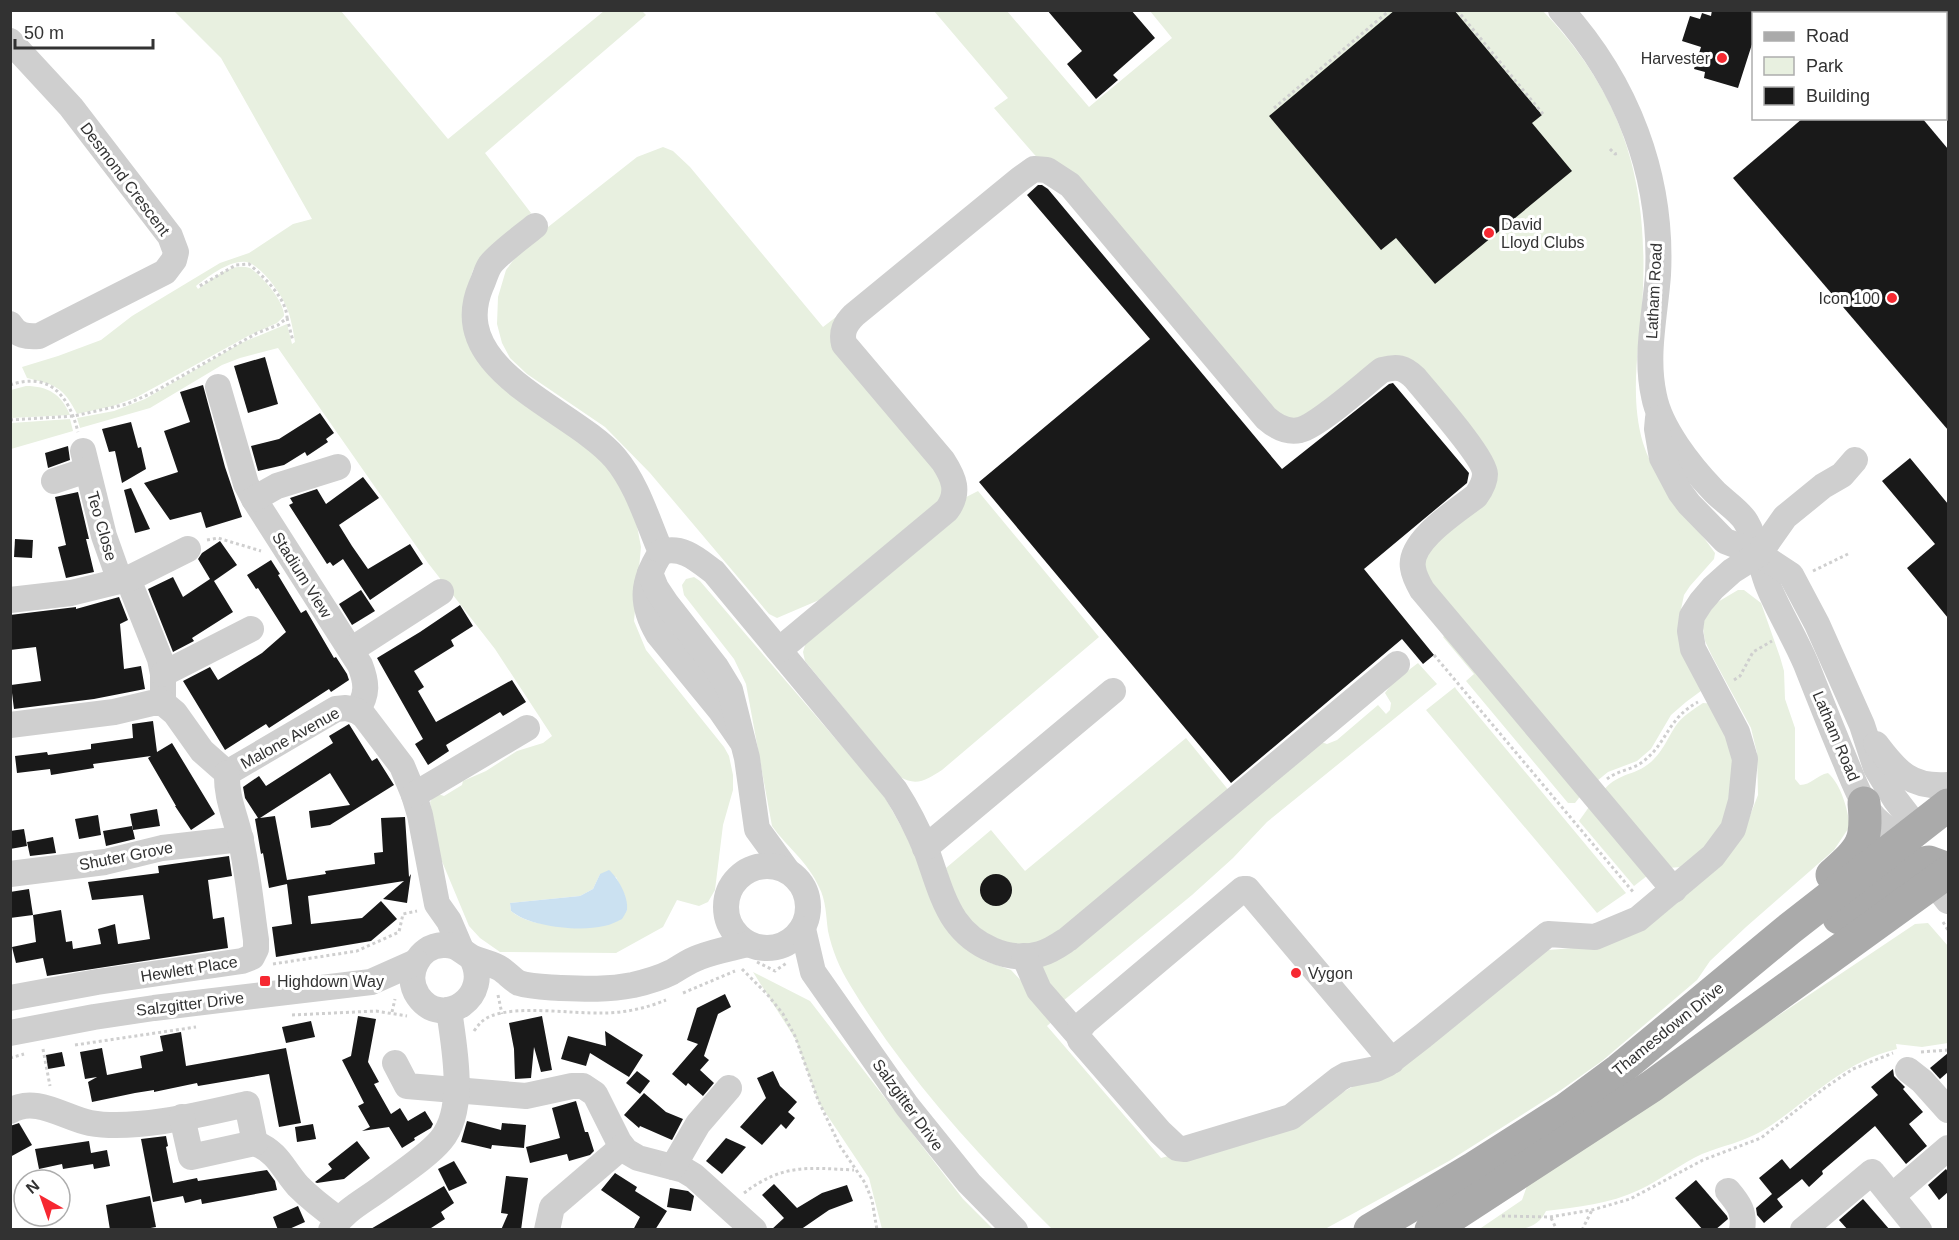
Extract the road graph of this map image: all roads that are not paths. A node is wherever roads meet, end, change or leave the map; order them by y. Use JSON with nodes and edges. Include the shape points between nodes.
{"nodes":[{"id":1,"x":1561,"y":10,"type":"edge"},
{"id":2,"x":10,"y":41,"type":"edge"},
{"id":3,"x":535,"y":226,"type":"dead end"},
{"id":4,"x":10,"y":324,"type":"edge"},
{"id":5,"x":218,"y":387,"type":"dead end"},
{"id":6,"x":1855,"y":460,"type":"dead end"},
{"id":7,"x":338,"y":467,"type":"dead end"},
{"id":8,"x":54,"y":481,"type":"dead end"},
{"id":9,"x":254,"y":499,"type":"junction"},
{"id":10,"x":188,"y":549,"type":"road end"},
{"id":11,"x":1759,"y":554,"type":"junction"},
{"id":12,"x":656,"y":563,"type":"junction"},
{"id":13,"x":124,"y":580,"type":"junction"},
{"id":14,"x":441,"y":592,"type":"dead end"},
{"id":15,"x":10,"y":600,"type":"edge"},
{"id":16,"x":251,"y":629,"type":"dead end"},
{"id":17,"x":351,"y":650,"type":"junction"},
{"id":18,"x":779,"y":650,"type":"junction"},
{"id":19,"x":1397,"y":664,"type":"dead end"},
{"id":20,"x":163,"y":674,"type":"junction"},
{"id":21,"x":1113,"y":691,"type":"dead end"},
{"id":22,"x":163,"y":703,"type":"junction"},
{"id":23,"x":357,"y":711,"type":"junction"},
{"id":24,"x":1862,"y":724,"type":"junction"},
{"id":25,"x":10,"y":725,"type":"edge"},
{"id":26,"x":527,"y":728,"type":"dead end"},
{"id":27,"x":226,"y":773,"type":"junction"},
{"id":28,"x":1948,"y":785,"type":"edge"},
{"id":29,"x":414,"y":795,"type":"junction"},
{"id":30,"x":1864,"y":803,"type":"junction"},
{"id":31,"x":1948,"y":805,"type":"edge"},
{"id":32,"x":757,"y":829,"type":"junction"},
{"id":33,"x":241,"y":839,"type":"junction"},
{"id":34,"x":925,"y":848,"type":"junction"},
{"id":35,"x":1936,"y":867,"type":"edge"},
{"id":36,"x":786,"y":869,"type":"junction"},
{"id":37,"x":10,"y":874,"type":"edge"},
{"id":38,"x":737,"y":879,"type":"junction"},
{"id":39,"x":1674,"y":890,"type":"junction"},
{"id":40,"x":438,"y":906,"type":"junction"},
{"id":41,"x":727,"y":915,"type":"junction"},
{"id":42,"x":802,"y":929,"type":"junction"},
{"id":43,"x":1788,"y":930,"type":"junction"},
{"id":44,"x":466,"y":953,"type":"junction"},
{"id":45,"x":752,"y":953,"type":"junction"},
{"id":46,"x":422,"y":956,"type":"junction"},
{"id":47,"x":1024,"y":956,"type":"junction"},
{"id":48,"x":699,"y":957,"type":"junction"},
{"id":49,"x":813,"y":972,"type":"junction"},
{"id":50,"x":371,"y":982,"type":"junction"},
{"id":51,"x":519,"y":982,"type":"junction"},
{"id":52,"x":471,"y":997,"type":"junction"},
{"id":53,"x":10,"y":998,"type":"edge"},
{"id":54,"x":414,"y":1007,"type":"junction"},
{"id":55,"x":448,"y":1010,"type":"junction"},
{"id":56,"x":10,"y":1033,"type":"edge"},
{"id":57,"x":1078,"y":1036,"type":"junction"},
{"id":58,"x":1905,"y":1058,"type":"road end"},
{"id":59,"x":1636,"y":1059,"type":"junction"},
{"id":60,"x":1392,"y":1060,"type":"junction"},
{"id":61,"x":394,"y":1063,"type":"dead end"},
{"id":62,"x":729,"y":1088,"type":"dead end"},
{"id":63,"x":456,"y":1090,"type":"junction"},
{"id":64,"x":1948,"y":1110,"type":"edge"},
{"id":65,"x":10,"y":1111,"type":"edge"},
{"id":66,"x":182,"y":1117,"type":"junction"},
{"id":67,"x":255,"y":1143,"type":"junction"},
{"id":68,"x":622,"y":1147,"type":"junction"},
{"id":69,"x":1948,"y":1148,"type":"edge"},
{"id":70,"x":674,"y":1167,"type":"junction"},
{"id":71,"x":1728,"y":1191,"type":"dead end"},
{"id":72,"x":1892,"y":1196,"type":"junction"},
{"id":73,"x":334,"y":1224,"type":"edge"},
{"id":74,"x":547,"y":1230,"type":"edge"},
{"id":75,"x":754,"y":1230,"type":"edge"},
{"id":76,"x":1015,"y":1230,"type":"edge"},
{"id":77,"x":1370,"y":1230,"type":"edge"},
{"id":78,"x":1431,"y":1230,"type":"edge"},
{"id":79,"x":1742,"y":1230,"type":"edge"},
{"id":80,"x":1803,"y":1230,"type":"edge"},
{"id":81,"x":1919,"y":1230,"type":"edge"}],
"edges":[{"from":1,"to":11,"type":"street","name":"Latham Road","via":[[1618,88],[1649,175],[1658,255],[1651,376],[1659,415],[1712,489],[1745,520]]},
{"from":2,"to":4,"type":"street","name":"Desmond Crescent","via":[[70,107],[164,228],[176,252],[165,272],[39,336],[21,335]]},
{"from":3,"to":12,"type":"street","via":[[490,265],[474,312],[481,343],[505,375],[592,435],[616,459],[633,487]]},
{"from":5,"to":9,"type":"street","name":"Stadium View","via":[[246,484]]},
{"from":6,"to":11,"type":"street","via":[[1842,475],[1785,517]]},
{"from":7,"to":9,"type":"street","via":[[277,486]]},
{"from":8,"to":13,"type":"street","name":"Teo Close","via":[[85,460],[104,536]]},
{"from":9,"to":17,"type":"street","name":"Stadium View"},
{"from":10,"to":13,"type":"street"},
{"from":11,"to":24,"type":"street","name":"Latham Road","via":[[1791,574]]},
{"from":11,"to":30,"type":"street","name":"Latham Road","via":[[1769,588],[1793,633]]},
{"from":11,"to":39,"type":"street","via":[[1713,588],[1692,616],[1693,649],[1737,732],[1745,759],[1741,801],[1733,829],[1713,856]]},
{"from":12,"to":18,"type":"street","via":[[670,549],[695,557],[714,572]]},
{"from":12,"to":32,"type":"street","via":[[645,597],[648,611],[654,626],[741,740]]},
{"from":13,"to":15,"type":"street","via":[[71,593]]},
{"from":13,"to":20,"type":"street","name":"Teo Close","via":[[156,647]]},
{"from":14,"to":17,"type":"street"},
{"from":16,"to":20,"type":"street"},
{"from":17,"to":23,"type":"street","name":"Stadium View","via":[[366,685],[364,700]]},
{"from":18,"to":34,"type":"street","via":[[895,790]]},
{"from":18,"to":39,"type":"street","via":[[954,501],[955,486],[943,460],[844,344],[847,322],[1038,168],[1070,185],[1204,347],[1276,426],[1300,430],[1313,424],[1382,370],[1406,369],[1415,378],[1471,448],[1485,473],[1476,496],[1422,540],[1412,566],[1415,577]]},
{"from":19,"to":47,"type":"street","via":[[1068,939],[1039,955]]},
{"from":20,"to":22,"type":"street","name":"Teo Close"},
{"from":21,"to":34,"type":"street"},
{"from":22,"to":25,"type":"street"},
{"from":22,"to":27,"type":"street","name":"Malone Avenue","via":[[181,720],[202,751]]},
{"from":23,"to":27,"type":"street","name":"Malone Avenue","via":[[336,709]]},
{"from":23,"to":29,"type":"street","name":"Malone Avenue","via":[[402,766]]},
{"from":24,"to":28,"type":"street","name":"Latham Road","via":[[1897,771],[1924,784]]},
{"from":24,"to":35,"type":"street","name":"Latham Road","via":[[1876,768]]},
{"from":26,"to":29,"type":"street"},
{"from":27,"to":33,"type":"street","name":"Hewlett Place","via":[[228,796]]},
{"from":29,"to":40,"type":"street","name":"Malone Avenue"},
{"from":30,"to":35,"type":"street","name":"Latham Road","via":[[1885,828]]},
{"from":30,"to":43,"type":"main road","via":[[1862,844],[1812,891]]},
{"from":31,"to":35,"type":"main road","name":"Thamesdown Drive"},
{"from":32,"to":36,"type":"street","name":"Salzgitter Drive"},
{"from":32,"to":38,"type":"street","name":"Salzgitter Drive"},
{"from":33,"to":37,"type":"street","name":"Shuter Grove"},
{"from":33,"to":53,"type":"street","name":"Hewlett Place","via":[[256,940],[252,957]]},
{"from":34,"to":47,"type":"street","via":[[951,912],[969,936],[992,950]]},
{"from":35,"to":43,"type":"main road","name":"Thamesdown Drive"},
{"from":35,"to":59,"type":"main road","via":[[1910,866],[1706,1019]]},
{"from":35,"to":78,"type":"main road","name":"Thamesdown Drive","via":[[1652,1086]]},
{"from":36,"to":38,"type":"street","via":[[759,866]]},
{"from":36,"to":42,"type":"street","name":"Salzgitter Drive","via":[[803,885],[808,896]]},
{"from":38,"to":41,"type":"street","name":"Salzgitter Drive","via":[[728,896]]},
{"from":39,"to":60,"type":"street","via":[[1638,920],[1595,937],[1548,934]]},
{"from":40,"to":44,"type":"street","name":"Malone Avenue"},
{"from":40,"to":46,"type":"street","name":"Malone Avenue"},
{"from":41,"to":45,"type":"street","name":"Salzgitter Drive"},
{"from":41,"to":48,"type":"street","name":"Salzgitter Drive"},
{"from":42,"to":45,"type":"street","name":"Salzgitter Drive","via":[[782,946]]},
{"from":42,"to":49,"type":"street","name":"Salzgitter Drive"},
{"from":43,"to":59,"type":"main road","name":"Thamesdown Drive"},
{"from":44,"to":46,"type":"street","name":"Salzgitter Drive","via":[[444,945]]},
{"from":44,"to":51,"type":"street","name":"Salzgitter Drive"},
{"from":44,"to":52,"type":"street","via":[[477,970]]},
{"from":45,"to":48,"type":"street","name":"Salzgitter Drive"},
{"from":45,"to":49,"type":"street","name":"Salzgitter Drive"},
{"from":46,"to":50,"type":"street","name":"Salzgitter Drive"},
{"from":46,"to":54,"type":"street","via":[[412,979]]},
{"from":47,"to":57,"type":"street","via":[[1039,990]]},
{"from":48,"to":51,"type":"street","name":"Salzgitter Drive","via":[[668,973],[614,988],[593,990]]},
{"from":49,"to":76,"type":"street","name":"Salzgitter Drive","via":[[923,1128]]},
{"from":50,"to":54,"type":"street","name":"Salzgitter Drive"},
{"from":50,"to":56,"type":"street","name":"Salzgitter Drive","via":[[154,1008]]},
{"from":51,"to":52,"type":"street","name":"Salzgitter Drive"},
{"from":52,"to":55,"type":"street","name":"Salzgitter Drive"},
{"from":54,"to":55,"type":"street","name":"Salzgitter Drive"},
{"from":55,"to":63,"type":"street"},
{"from":57,"to":60,"type":"street","via":[[1160,1132],[1177,1148],[1185,1149],[1291,1117],[1346,1075],[1376,1069]]},
{"from":57,"to":60,"type":"street","via":[[1085,1022],[1247,889]]},
{"from":58,"to":64,"type":"street"},
{"from":59,"to":77,"type":"main road","name":"Thamesdown Drive","via":[[1565,1110]]},
{"from":61,"to":63,"type":"street","via":[[407,1086]]},
{"from":62,"to":70,"type":"street","via":[[698,1124]]},
{"from":63,"to":68,"type":"street","via":[[526,1096],[583,1086],[599,1099]]},
{"from":63,"to":73,"type":"street","via":[[451,1124],[440,1141]]},
{"from":65,"to":66,"type":"street","via":[[36,1105],[90,1123],[105,1124]]},
{"from":66,"to":67,"type":"street","via":[[247,1104]]},
{"from":66,"to":67,"type":"street","via":[[191,1157]]},
{"from":67,"to":73,"type":"street","via":[[278,1158]]},
{"from":68,"to":70,"type":"street","via":[[638,1158]]},
{"from":68,"to":74,"type":"street","via":[[552,1207]]},
{"from":69,"to":72,"type":"street"},
{"from":70,"to":75,"type":"street","via":[[694,1176]]},
{"from":71,"to":79,"type":"street","via":[[1742,1209]]},
{"from":72,"to":80,"type":"street","via":[[1872,1172]]},
{"from":72,"to":81,"type":"street"}]}
